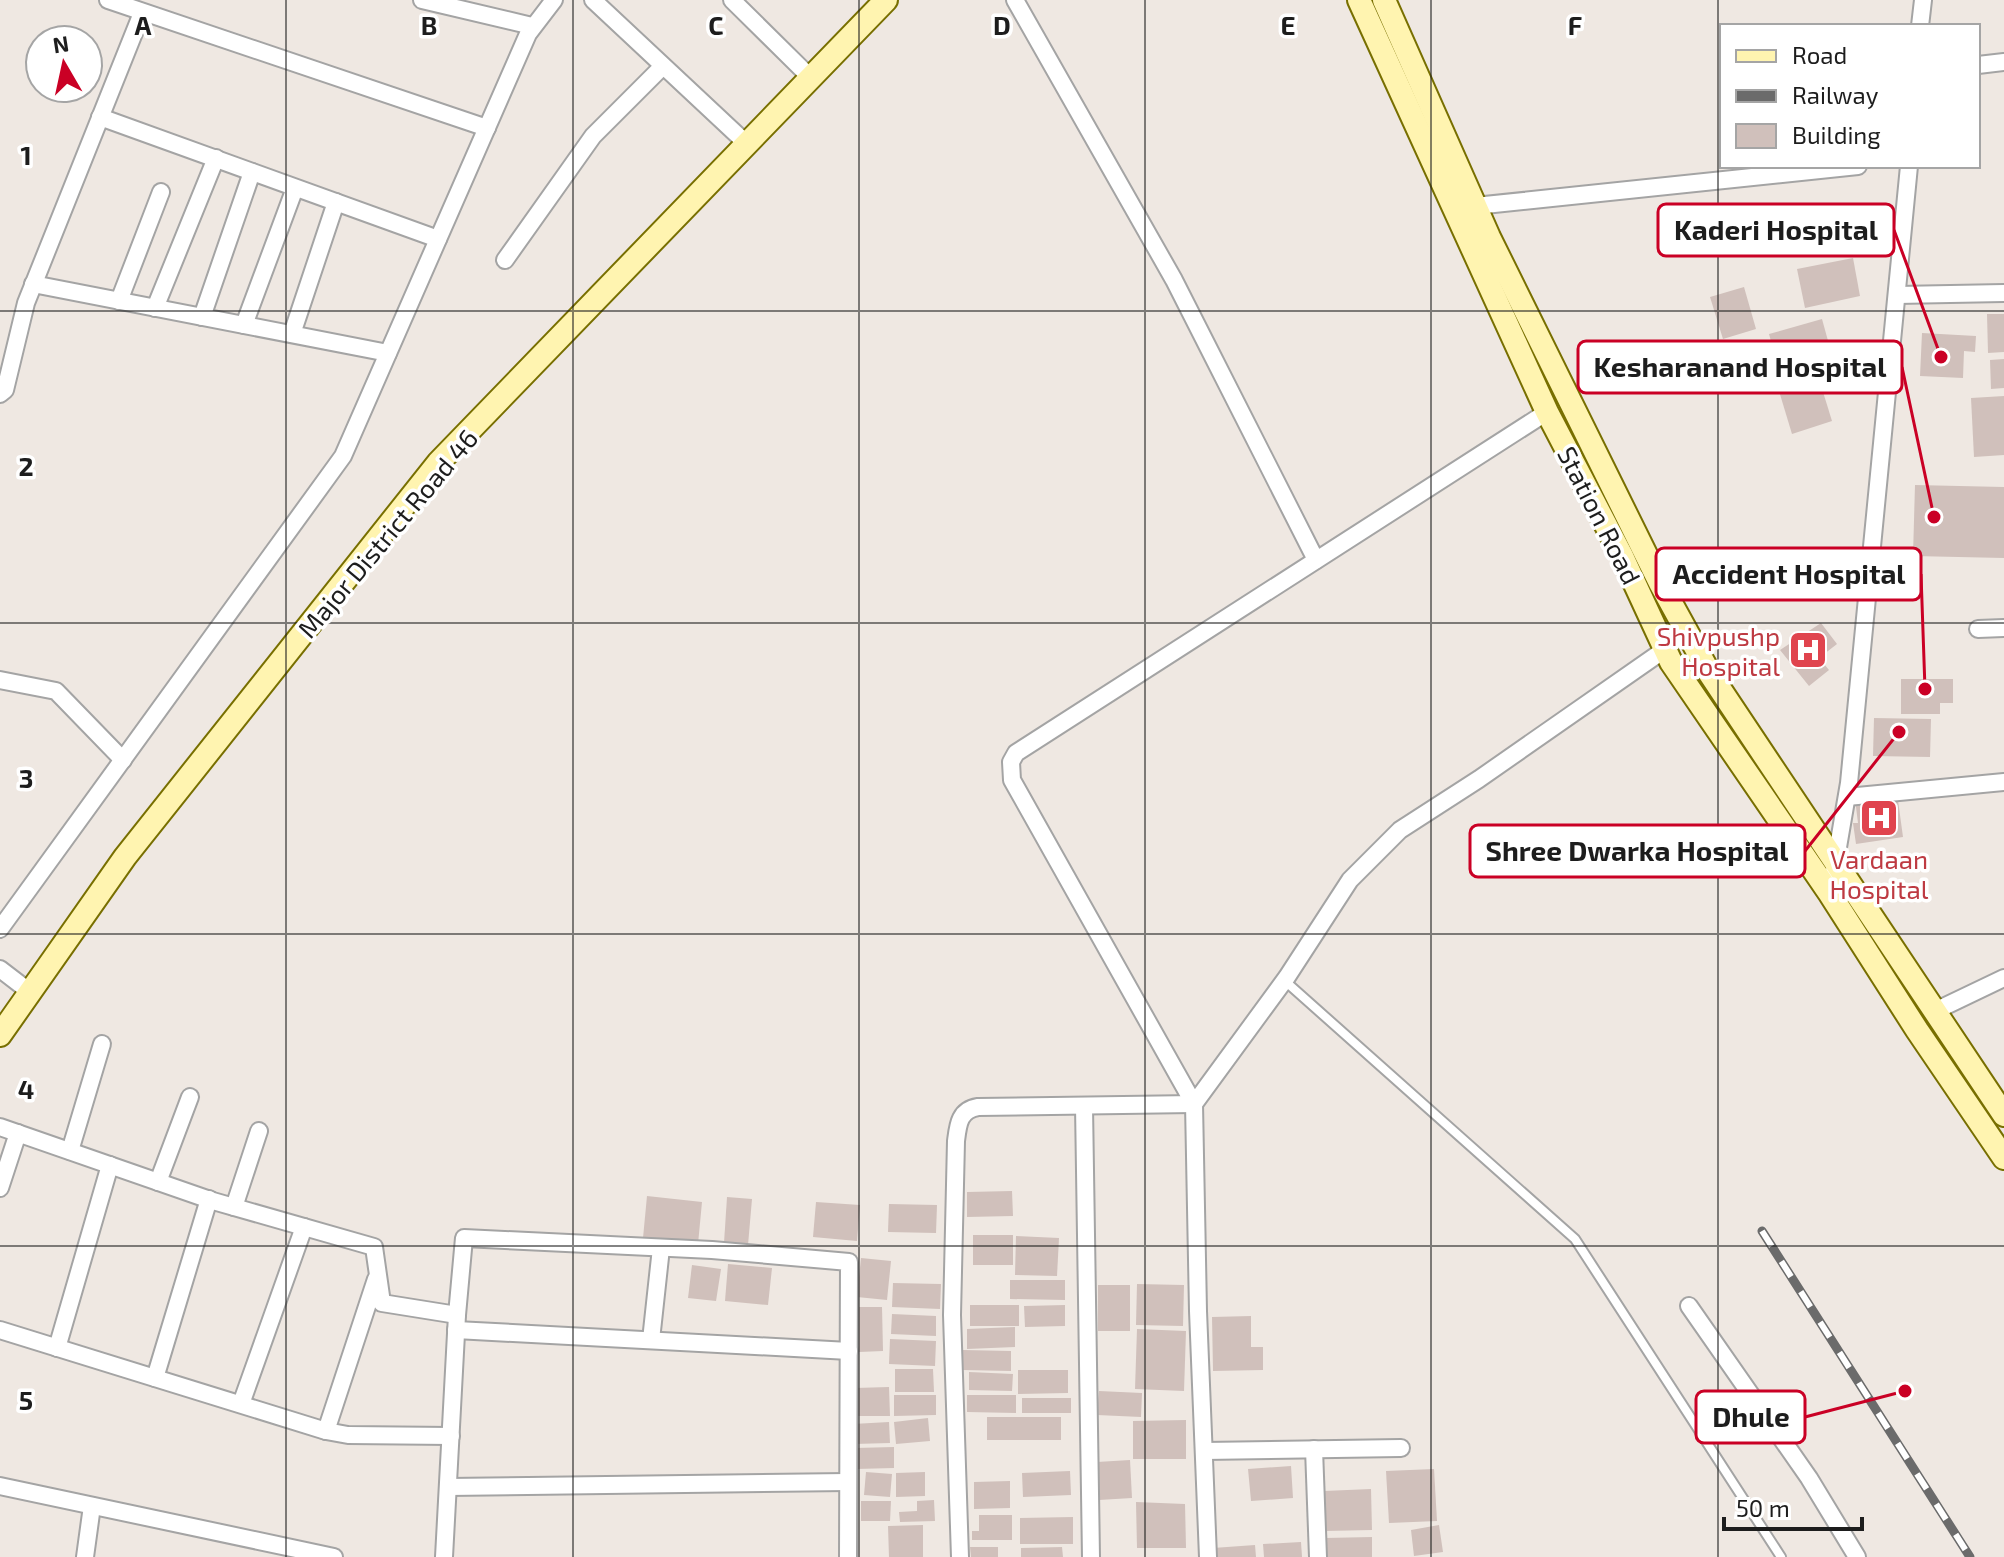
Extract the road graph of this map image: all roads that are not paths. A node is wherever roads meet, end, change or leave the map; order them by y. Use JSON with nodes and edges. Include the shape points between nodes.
{"nodes":[{"id":1,"x":108,"y":0,"type":"edge"},
{"id":2,"x":422,"y":0,"type":"edge"},
{"id":3,"x":554,"y":0,"type":"edge"},
{"id":4,"x":593,"y":0,"type":"edge"},
{"id":5,"x":732,"y":0,"type":"edge"},
{"id":6,"x":886,"y":0,"type":"edge"},
{"id":7,"x":1015,"y":0,"type":"edge"},
{"id":8,"x":1359,"y":0,"type":"edge"},
{"id":9,"x":1384,"y":0,"type":"edge"},
{"id":10,"x":1923,"y":0,"type":"edge"},
{"id":11,"x":469,"y":5,"type":"edge"},
{"id":12,"x":142,"y":13,"type":"junction"},
{"id":13,"x":1920,"y":24,"type":"edge"},
{"id":14,"x":532,"y":26,"type":"junction"},
{"id":15,"x":2004,"y":62,"type":"edge"},
{"id":16,"x":1980,"y":65,"type":"edge"},
{"id":17,"x":663,"y":66,"type":"junction"},
{"id":18,"x":811,"y":78,"type":"junction"},
{"id":19,"x":100,"y":117,"type":"junction"},
{"id":20,"x":487,"y":128,"type":"junction"},
{"id":21,"x":747,"y":144,"type":"junction"},
{"id":22,"x":216,"y":158,"type":"junction"},
{"id":23,"x":1839,"y":168,"type":"edge"},
{"id":24,"x":1909,"y":168,"type":"edge"},
{"id":25,"x":252,"y":172,"type":"junction"},
{"id":26,"x":295,"y":188,"type":"junction"},
{"id":27,"x":161,"y":192,"type":"dead end"},
{"id":28,"x":336,"y":202,"type":"junction"},
{"id":29,"x":1475,"y":206,"type":"junction"},
{"id":30,"x":438,"y":239,"type":"junction"},
{"id":31,"x":505,"y":260,"type":"dead end"},
{"id":32,"x":33,"y":284,"type":"junction"},
{"id":33,"x":2004,"y":293,"type":"edge"},
{"id":34,"x":1897,"y":295,"type":"junction"},
{"id":35,"x":119,"y":301,"type":"junction"},
{"id":36,"x":155,"y":308,"type":"junction"},
{"id":37,"x":202,"y":317,"type":"junction"},
{"id":38,"x":244,"y":325,"type":"junction"},
{"id":39,"x":292,"y":334,"type":"junction"},
{"id":40,"x":388,"y":353,"type":"junction"},
{"id":41,"x":0,"y":394,"type":"edge"},
{"id":42,"x":1547,"y":412,"type":"junction"},
{"id":43,"x":1316,"y":560,"type":"junction"},
{"id":44,"x":2004,"y":628,"type":"edge"},
{"id":45,"x":1978,"y":629,"type":"dead end"},
{"id":46,"x":1664,"y":650,"type":"junction"},
{"id":47,"x":0,"y":680,"type":"edge"},
{"id":48,"x":123,"y":760,"type":"junction"},
{"id":49,"x":2004,"y":782,"type":"edge"},
{"id":50,"x":1847,"y":797,"type":"junction"},
{"id":51,"x":1836,"y":860,"type":"junction"},
{"id":52,"x":1830,"y":894,"type":"junction"},
{"id":53,"x":0,"y":929,"type":"edge"},
{"id":54,"x":0,"y":969,"type":"edge"},
{"id":55,"x":2004,"y":978,"type":"edge"},
{"id":56,"x":1285,"y":980,"type":"junction"},
{"id":57,"x":30,"y":992,"type":"junction"},
{"id":58,"x":1935,"y":1011,"type":"junction"},
{"id":59,"x":0,"y":1035,"type":"edge"},
{"id":60,"x":102,"y":1044,"type":"dead end"},
{"id":61,"x":190,"y":1097,"type":"dead end"},
{"id":62,"x":1194,"y":1104,"type":"junction"},
{"id":63,"x":1084,"y":1106,"type":"junction"},
{"id":64,"x":2004,"y":1115,"type":"edge"},
{"id":65,"x":0,"y":1127,"type":"edge"},
{"id":66,"x":259,"y":1131,"type":"dead end"},
{"id":67,"x":18,"y":1133,"type":"junction"},
{"id":68,"x":70,"y":1151,"type":"junction"},
{"id":69,"x":2004,"y":1158,"type":"edge"},
{"id":70,"x":110,"y":1165,"type":"junction"},
{"id":71,"x":158,"y":1182,"type":"junction"},
{"id":72,"x":0,"y":1188,"type":"edge"},
{"id":73,"x":209,"y":1199,"type":"junction"},
{"id":74,"x":234,"y":1207,"type":"junction"},
{"id":75,"x":304,"y":1227,"type":"junction"},
{"id":76,"x":661,"y":1248,"type":"junction"},
{"id":77,"x":378,"y":1274,"type":"junction"},
{"id":78,"x":1689,"y":1306,"type":"dead end"},
{"id":79,"x":456,"y":1322,"type":"junction"},
{"id":80,"x":0,"y":1330,"type":"edge"},
{"id":81,"x":651,"y":1340,"type":"junction"},
{"id":82,"x":57,"y":1348,"type":"junction"},
{"id":83,"x":849,"y":1351,"type":"junction"},
{"id":84,"x":155,"y":1378,"type":"junction"},
{"id":85,"x":241,"y":1404,"type":"junction"},
{"id":86,"x":326,"y":1431,"type":"junction"},
{"id":87,"x":451,"y":1436,"type":"junction"},
{"id":88,"x":1401,"y":1448,"type":"dead end"},
{"id":89,"x":1314,"y":1449,"type":"junction"},
{"id":90,"x":1204,"y":1451,"type":"junction"},
{"id":91,"x":848,"y":1482,"type":"junction"},
{"id":92,"x":0,"y":1486,"type":"edge"},
{"id":93,"x":448,"y":1487,"type":"junction"},
{"id":94,"x":92,"y":1506,"type":"junction"},
{"id":95,"x":85,"y":1557,"type":"edge"},
{"id":96,"x":334,"y":1557,"type":"edge"},
{"id":97,"x":444,"y":1557,"type":"edge"},
{"id":98,"x":848,"y":1557,"type":"edge"},
{"id":99,"x":960,"y":1557,"type":"edge"},
{"id":100,"x":1091,"y":1557,"type":"edge"},
{"id":101,"x":1208,"y":1557,"type":"edge"},
{"id":102,"x":1318,"y":1557,"type":"edge"},
{"id":103,"x":1781,"y":1557,"type":"edge"},
{"id":104,"x":1857,"y":1557,"type":"edge"}],
"edges":[{"from":1,"to":12,"type":"street"},
{"from":2,"to":11,"type":"street"},
{"from":3,"to":14,"type":"street"},
{"from":4,"to":17,"type":"street"},
{"from":5,"to":18,"type":"street"},
{"from":6,"to":18,"type":"main road","name":"Major District Road 46"},
{"from":7,"to":43,"type":"street","via":[[1174,280]]},
{"from":8,"to":42,"type":"main road","name":"Station Road"},
{"from":9,"to":29,"type":"main road","name":"Station Road"},
{"from":10,"to":13,"type":"street"},
{"from":11,"to":14,"type":"street"},
{"from":12,"to":19,"type":"street"},
{"from":12,"to":20,"type":"street"},
{"from":14,"to":20,"type":"street"},
{"from":15,"to":16,"type":"street"},
{"from":17,"to":21,"type":"street"},
{"from":17,"to":31,"type":"street","via":[[593,136]]},
{"from":18,"to":21,"type":"main road","name":"Major District Road 46"},
{"from":19,"to":22,"type":"street"},
{"from":19,"to":32,"type":"street"},
{"from":20,"to":30,"type":"street"},
{"from":21,"to":57,"type":"main road","name":"Major District Road 46","via":[[438,463],[125,857]]},
{"from":22,"to":25,"type":"street"},
{"from":22,"to":36,"type":"street"},
{"from":23,"to":29,"type":"street"},
{"from":24,"to":34,"type":"street"},
{"from":25,"to":26,"type":"street"},
{"from":25,"to":37,"type":"street"},
{"from":26,"to":28,"type":"street"},
{"from":26,"to":38,"type":"street"},
{"from":27,"to":35,"type":"street"},
{"from":28,"to":30,"type":"street"},
{"from":28,"to":39,"type":"street"},
{"from":29,"to":51,"type":"main road","name":"Station Road","via":[[1710,674]]},
{"from":30,"to":40,"type":"street"},
{"from":32,"to":35,"type":"street"},
{"from":32,"to":41,"type":"street"},
{"from":33,"to":34,"type":"street"},
{"from":34,"to":50,"type":"street"},
{"from":35,"to":36,"type":"street"},
{"from":36,"to":37,"type":"street"},
{"from":37,"to":38,"type":"street"},
{"from":38,"to":39,"type":"street"},
{"from":39,"to":40,"type":"street"},
{"from":40,"to":48,"type":"street","via":[[343,456]]},
{"from":42,"to":43,"type":"street"},
{"from":42,"to":46,"type":"main road","name":"Station Road"},
{"from":43,"to":62,"type":"street","via":[[1016,753],[1011,762],[1012,780]]},
{"from":44,"to":45,"type":"street"},
{"from":46,"to":52,"type":"main road","name":"Station Road"},
{"from":46,"to":56,"type":"street","via":[[1400,830],[1350,880]]},
{"from":47,"to":48,"type":"street","via":[[56,691]]},
{"from":48,"to":53,"type":"street"},
{"from":49,"to":50,"type":"street"},
{"from":50,"to":51,"type":"street"},
{"from":51,"to":52,"type":"street"},
{"from":51,"to":58,"type":"main road","name":"Station Road"},
{"from":52,"to":69,"type":"main road","name":"Station Road"},
{"from":54,"to":57,"type":"street"},
{"from":55,"to":58,"type":"street"},
{"from":56,"to":62,"type":"street"},
{"from":56,"to":103,"type":"lane","via":[[1575,1239]]},
{"from":57,"to":59,"type":"main road","name":"Major District Road 46"},
{"from":58,"to":64,"type":"main road","name":"Station Road"},
{"from":60,"to":68,"type":"street"},
{"from":61,"to":71,"type":"street"},
{"from":62,"to":63,"type":"street"},
{"from":62,"to":90,"type":"street"},
{"from":63,"to":99,"type":"street","via":[[978,1107],[969,1109],[959,1122],[952,1315]]},
{"from":63,"to":100,"type":"street"},
{"from":65,"to":67,"type":"street"},
{"from":66,"to":74,"type":"street"},
{"from":67,"to":68,"type":"street"},
{"from":67,"to":72,"type":"street"},
{"from":68,"to":70,"type":"street"},
{"from":70,"to":71,"type":"street"},
{"from":70,"to":82,"type":"street"},
{"from":71,"to":73,"type":"street"},
{"from":73,"to":74,"type":"street"},
{"from":73,"to":84,"type":"street"},
{"from":74,"to":75,"type":"street"},
{"from":75,"to":77,"type":"street","via":[[374,1247]]},
{"from":75,"to":85,"type":"street"},
{"from":76,"to":79,"type":"street","via":[[464,1238]]},
{"from":76,"to":81,"type":"street"},
{"from":76,"to":83,"type":"street","via":[[849,1262]]},
{"from":77,"to":79,"type":"street","via":[[382,1303]]},
{"from":77,"to":86,"type":"street"},
{"from":78,"to":104,"type":"street","via":[[1809,1478]]},
{"from":79,"to":81,"type":"street"},
{"from":79,"to":87,"type":"street"},
{"from":80,"to":82,"type":"street"},
{"from":81,"to":83,"type":"street"},
{"from":82,"to":84,"type":"street"},
{"from":83,"to":91,"type":"street"},
{"from":84,"to":85,"type":"street"},
{"from":85,"to":86,"type":"street"},
{"from":86,"to":87,"type":"street"},
{"from":87,"to":93,"type":"street"},
{"from":88,"to":89,"type":"street"},
{"from":89,"to":90,"type":"street"},
{"from":89,"to":102,"type":"street"},
{"from":90,"to":101,"type":"street"},
{"from":91,"to":93,"type":"street"},
{"from":91,"to":98,"type":"street"},
{"from":92,"to":94,"type":"street"},
{"from":93,"to":97,"type":"street"},
{"from":94,"to":95,"type":"street"},
{"from":94,"to":96,"type":"street"}]}
